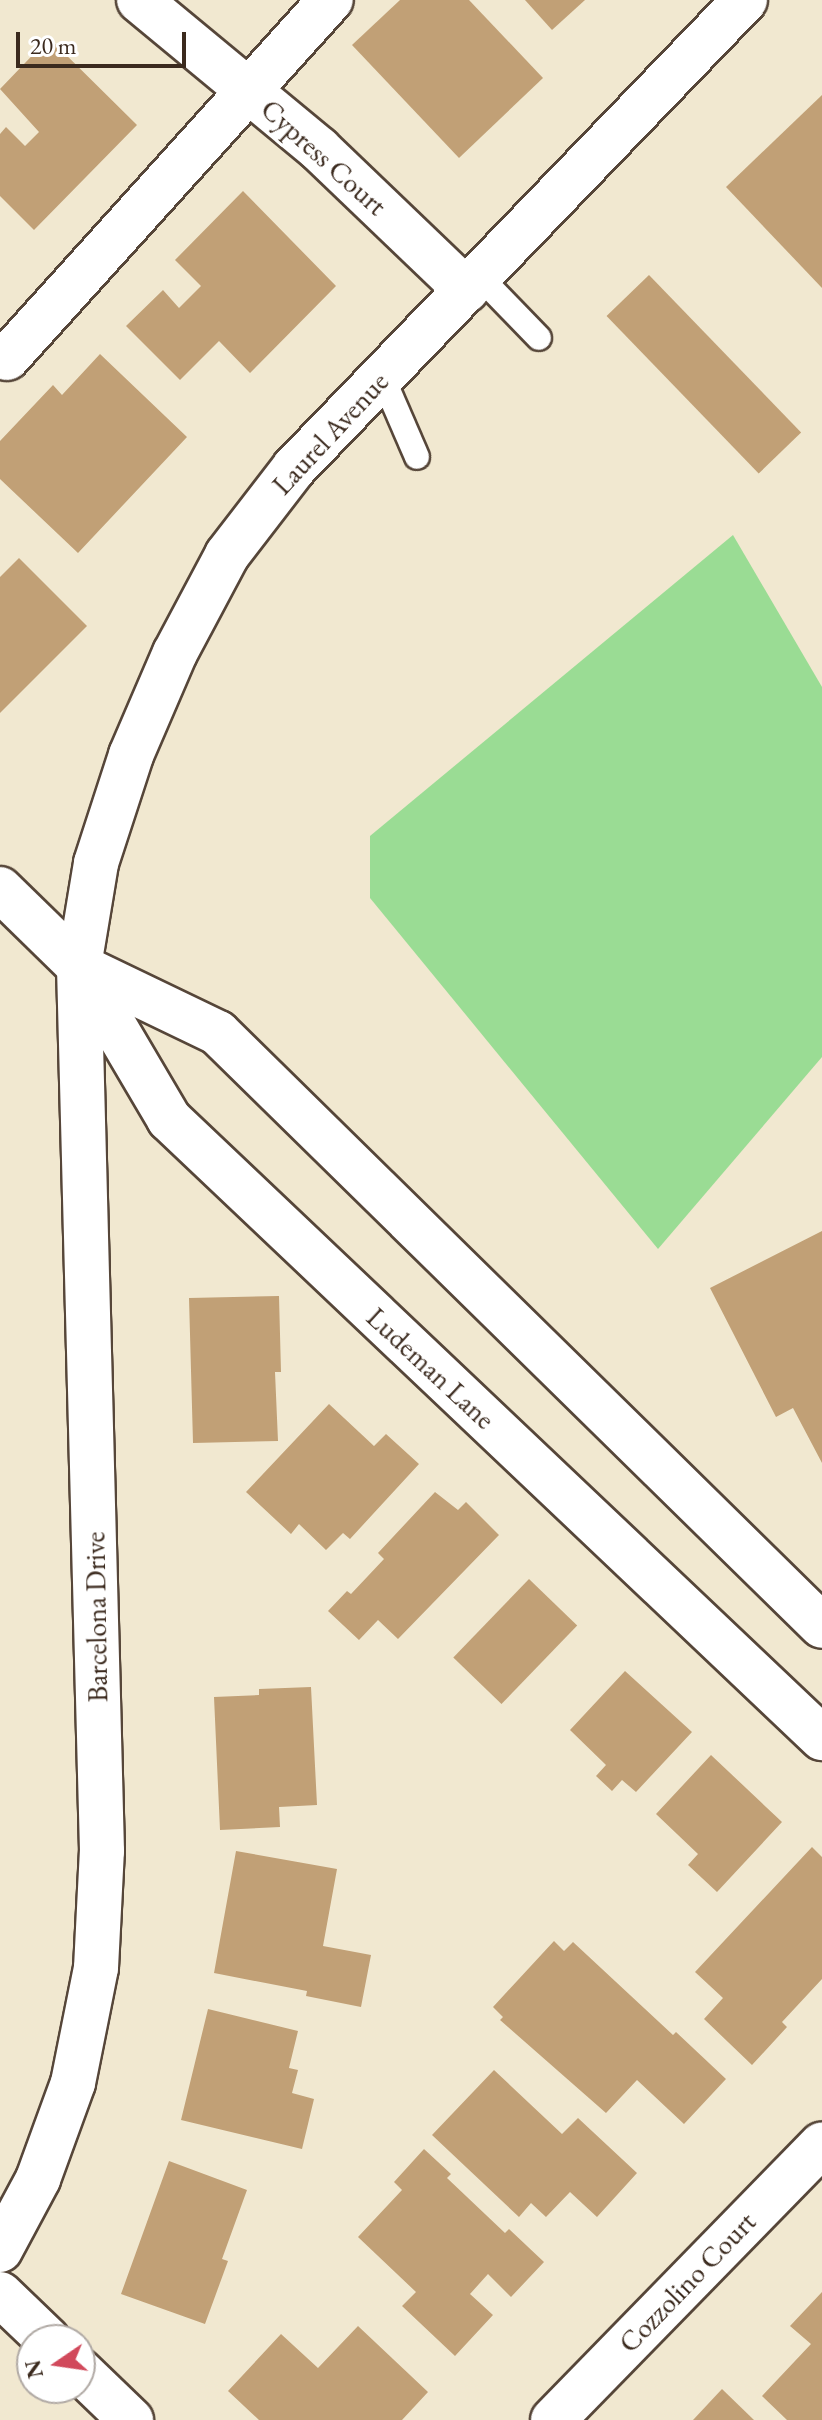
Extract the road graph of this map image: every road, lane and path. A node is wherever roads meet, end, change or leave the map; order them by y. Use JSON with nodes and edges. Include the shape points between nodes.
{"nodes":[{"id":1,"x":139,"y":0,"type":"edge"},
{"id":2,"x":331,"y":0,"type":"edge"},
{"id":3,"x":745,"y":0,"type":"edge"},
{"id":4,"x":250,"y":90,"type":"junction"},
{"id":5,"x":472,"y":283,"type":"junction"},
{"id":6,"x":539,"y":338,"type":"dead end"},
{"id":7,"x":7,"y":358,"type":"dead end"},
{"id":8,"x":382,"y":376,"type":"junction"},
{"id":9,"x":417,"y":457,"type":"dead end"},
{"id":10,"x":0,"y":889,"type":"edge"},
{"id":11,"x":79,"y":966,"type":"junction"},
{"id":12,"x":822,"y":1626,"type":"edge"},
{"id":13,"x":822,"y":1738,"type":"edge"},
{"id":14,"x":822,"y":2144,"type":"edge"},
{"id":15,"x":0,"y":2250,"type":"edge"},
{"id":16,"x":0,"y":2294,"type":"edge"},
{"id":17,"x":31,"y":2324,"type":"edge"},
{"id":18,"x":96,"y":2386,"type":"edge"},
{"id":19,"x":131,"y":2420,"type":"edge"},
{"id":20,"x":553,"y":2420,"type":"edge"}],
"edges":[{"from":1,"to":4,"type":"street","name":"Cypress Court"},
{"from":2,"to":4,"type":"street"},
{"from":3,"to":5,"type":"street","name":"Laurel Avenue"},
{"from":4,"to":5,"type":"street","name":"Cypress Court"},
{"from":4,"to":7,"type":"street"},
{"from":5,"to":6,"type":"lane"},
{"from":5,"to":8,"type":"street","name":"Laurel Avenue"},
{"from":8,"to":9,"type":"lane"},
{"from":8,"to":11,"type":"street","name":"Laurel Avenue","via":[[294,468],[227,555],[175,653],[131,755],[96,863]]},
{"from":10,"to":11,"type":"street","name":"Ludeman Lane"},
{"from":11,"to":12,"type":"street","name":"Ludeman Lane","via":[[218,1033]]},
{"from":11,"to":13,"type":"street","name":"Ludeman Lane","via":[[169,1119]]},
{"from":11,"to":15,"type":"street","name":"Barcelona Drive","via":[[102,1851],[96,1968],[73,2083],[38,2179]]},
{"from":14,"to":20,"type":"street","name":"Cozzolino Court"},
{"from":16,"to":17,"type":"street"},
{"from":18,"to":19,"type":"street"}]}
